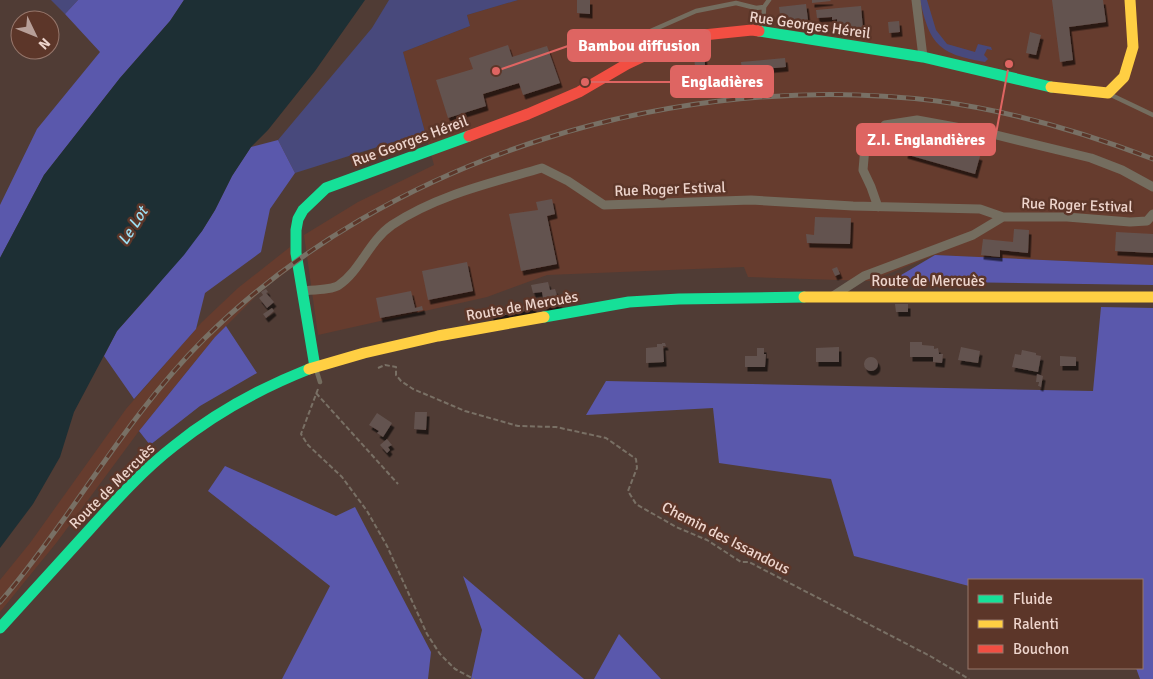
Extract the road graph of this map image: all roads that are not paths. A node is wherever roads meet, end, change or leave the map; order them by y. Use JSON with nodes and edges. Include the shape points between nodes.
{"nodes":[{"id":1,"x":769,"y":0,"type":"edge"},
{"id":2,"x":916,"y":0,"type":"edge"},
{"id":3,"x":1130,"y":0,"type":"edge"},
{"id":4,"x":764,"y":7,"type":"junction"},
{"id":5,"x":763,"y":32,"type":"junction"},
{"id":6,"x":923,"y":57,"type":"junction"},
{"id":7,"x":631,"y":62,"type":"junction"},
{"id":8,"x":1108,"y":93,"type":"junction"},
{"id":9,"x":1153,"y":115,"type":"edge"},
{"id":10,"x":1153,"y":187,"type":"edge"},
{"id":11,"x":878,"y":207,"type":"junction"},
{"id":12,"x":1153,"y":214,"type":"edge"},
{"id":13,"x":1002,"y":217,"type":"junction"},
{"id":14,"x":302,"y":291,"type":"junction"},
{"id":15,"x":833,"y":296,"type":"junction"},
{"id":16,"x":1153,"y":297,"type":"edge"},
{"id":17,"x":315,"y":367,"type":"junction"},
{"id":18,"x":320,"y":382,"type":"road end"},
{"id":19,"x":0,"y":628,"type":"edge"}],
"edges":[{"from":1,"to":4,"type":"lane"},
{"from":2,"to":6,"type":"street"},
{"from":3,"to":8,"type":"main road","via":[[1133,47],[1124,76]]},
{"from":4,"to":5,"type":"lane"},
{"from":4,"to":7,"type":"lane","via":[[736,3],[696,11],[646,33],[626,50]]},
{"from":5,"to":6,"type":"main road","name":"Rue Georges Héreil"},
{"from":5,"to":7,"type":"main road","name":"Rue Georges Héreil","via":[[752,30],[684,37]]},
{"from":6,"to":8,"type":"main road","name":"Rue Georges Héreil","via":[[1058,90]]},
{"from":7,"to":14,"type":"main road","name":"Rue Georges Héreil","via":[[579,92],[528,114],[326,188],[298,217],[296,237]]},
{"from":8,"to":9,"type":"lane"},
{"from":10,"to":11,"type":"street","name":"Rue Roger Estival","via":[[1092,158],[917,120],[885,125],[866,147],[863,170]]},
{"from":11,"to":13,"type":"street","name":"Rue Roger Estival","via":[[980,210]]},
{"from":11,"to":14,"type":"street","name":"Rue Roger Estival","via":[[751,200],[604,205],[542,168],[466,190],[412,214],[391,226],[338,286]]},
{"from":12,"to":13,"type":"street","name":"Rue Roger Estival","via":[[1147,220],[1130,222],[1067,217]]},
{"from":13,"to":15,"type":"street","via":[[973,235],[864,276]]},
{"from":14,"to":17,"type":"main road","name":"Rue Georges Héreil"},
{"from":15,"to":16,"type":"main road","name":"Route de Mercuès"},
{"from":15,"to":17,"type":"main road","name":"Route de Mercuès","via":[[629,302],[438,336]]},
{"from":17,"to":18,"type":"lane"},
{"from":17,"to":19,"type":"main road","name":"Route de Mercuès","via":[[245,398],[173,446],[130,485]]}]}
